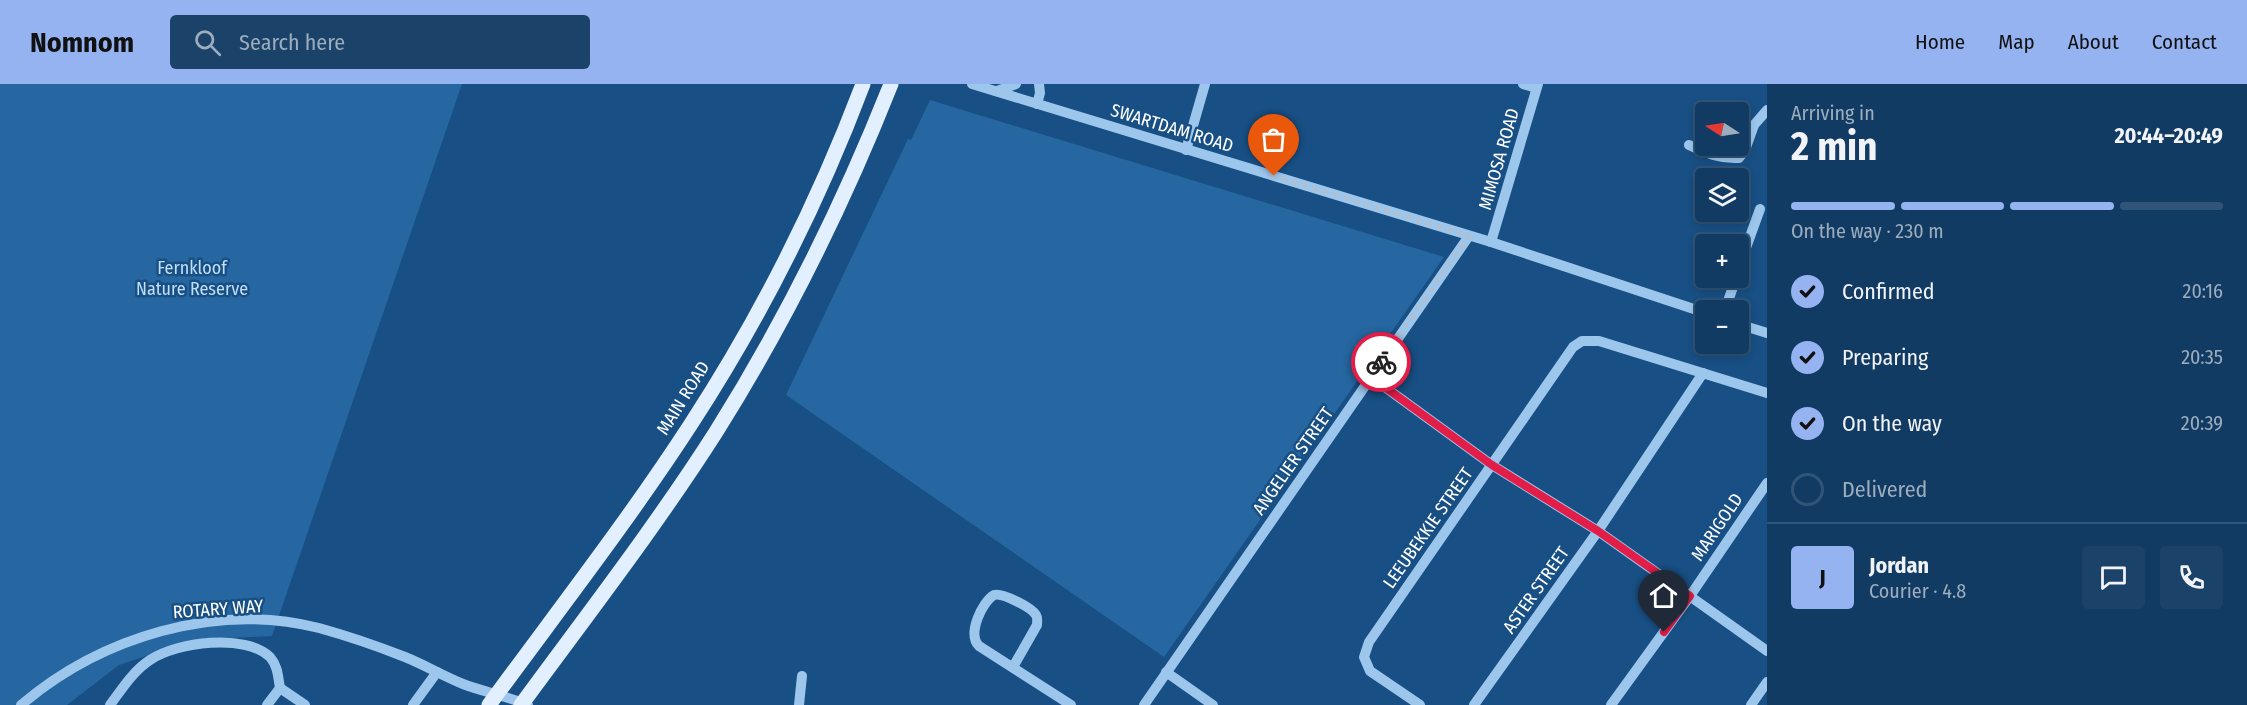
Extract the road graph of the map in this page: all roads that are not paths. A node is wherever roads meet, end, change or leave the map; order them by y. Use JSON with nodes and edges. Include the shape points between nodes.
{"nodes":[{"id":1,"x":863,"y":84,"type":"edge"},
{"id":2,"x":891,"y":84,"type":"edge"},
{"id":3,"x":972,"y":84,"type":"edge"},
{"id":4,"x":1016,"y":84,"type":"edge"},
{"id":5,"x":1039,"y":84,"type":"edge"},
{"id":6,"x":1205,"y":84,"type":"edge"},
{"id":7,"x":1523,"y":84,"type":"edge"},
{"id":8,"x":1537,"y":86,"type":"edge"},
{"id":9,"x":994,"y":91,"type":"junction"},
{"id":10,"x":1037,"y":104,"type":"junction"},
{"id":11,"x":1767,"y":110,"type":"edge"},
{"id":12,"x":1689,"y":145,"type":"dead end"},
{"id":13,"x":1186,"y":150,"type":"junction"},
{"id":14,"x":1760,"y":208,"type":"dead end"},
{"id":15,"x":1469,"y":236,"type":"junction"},
{"id":16,"x":1749,"y":239,"type":"edge"},
{"id":17,"x":1491,"y":242,"type":"junction"},
{"id":18,"x":1695,"y":309,"type":"edge"},
{"id":19,"x":1749,"y":327,"type":"edge"},
{"id":20,"x":1767,"y":333,"type":"edge"},
{"id":21,"x":1703,"y":373,"type":"junction"},
{"id":22,"x":1371,"y":377,"type":"junction"},
{"id":23,"x":1767,"y":393,"type":"edge"},
{"id":24,"x":1492,"y":465,"type":"junction"},
{"id":25,"x":1767,"y":483,"type":"edge"},
{"id":26,"x":1598,"y":531,"type":"junction"},
{"id":27,"x":1690,"y":596,"type":"junction"},
{"id":28,"x":1767,"y":651,"type":"edge"},
{"id":29,"x":1013,"y":667,"type":"junction"},
{"id":30,"x":437,"y":672,"type":"junction"},
{"id":31,"x":1166,"y":672,"type":"junction"},
{"id":32,"x":802,"y":676,"type":"dead end"},
{"id":33,"x":1767,"y":682,"type":"edge"},
{"id":34,"x":280,"y":688,"type":"junction"},
{"id":35,"x":493,"y":700,"type":"edge"},
{"id":36,"x":524,"y":704,"type":"edge"},
{"id":37,"x":21,"y":705,"type":"edge"},
{"id":38,"x":110,"y":705,"type":"edge"},
{"id":39,"x":267,"y":705,"type":"edge"},
{"id":40,"x":305,"y":705,"type":"edge"},
{"id":41,"x":413,"y":705,"type":"edge"},
{"id":42,"x":799,"y":705,"type":"edge"},
{"id":43,"x":1071,"y":705,"type":"edge"},
{"id":44,"x":1144,"y":705,"type":"edge"},
{"id":45,"x":1213,"y":705,"type":"edge"},
{"id":46,"x":1420,"y":705,"type":"edge"},
{"id":47,"x":1474,"y":705,"type":"edge"},
{"id":48,"x":1611,"y":705,"type":"edge"},
{"id":49,"x":1751,"y":705,"type":"edge"}],
"edges":[{"from":1,"to":35,"type":"main road","name":"MAIN ROAD","via":[[785,262],[728,362],[659,472]]},
{"from":2,"to":36,"type":"main road","via":[[849,185],[788,308],[738,395],[670,500]]},
{"from":3,"to":9,"type":"street","name":"SWARTDAM ROAD"},
{"from":4,"to":9,"type":"street"},
{"from":5,"to":10,"type":"street"},
{"from":6,"to":13,"type":"street"},
{"from":7,"to":8,"type":"street"},
{"from":8,"to":17,"type":"street","name":"MIMOSA ROAD"},
{"from":9,"to":10,"type":"street","name":"SWARTDAM ROAD"},
{"from":10,"to":13,"type":"street","name":"SWARTDAM ROAD"},
{"from":11,"to":12,"type":"street","via":[[1754,125],[1739,158],[1708,155]]},
{"from":13,"to":15,"type":"street","name":"SWARTDAM ROAD"},
{"from":14,"to":16,"type":"street"},
{"from":15,"to":17,"type":"street","name":"SWARTDAM ROAD"},
{"from":15,"to":22,"type":"street","name":"ANGELIER STREET"},
{"from":17,"to":18,"type":"street","name":"SWARTDAM ROAD"},
{"from":19,"to":20,"type":"street"},
{"from":21,"to":23,"type":"street","name":"LEEUBEKKIE STREET"},
{"from":21,"to":24,"type":"street","name":"LEEUBEKKIE STREET","via":[[1599,341],[1582,340],[1573,347]]},
{"from":21,"to":26,"type":"street","name":"ASTER STREET"},
{"from":22,"to":24,"type":"street"},
{"from":22,"to":31,"type":"street","name":"ANGELIER STREET"},
{"from":24,"to":26,"type":"street"},
{"from":24,"to":46,"type":"street","name":"LEEUBEKKIE STREET","via":[[1366,650],[1364,657],[1370,671]]},
{"from":25,"to":27,"type":"street","name":"MARIGOLD"},
{"from":26,"to":27,"type":"street"},
{"from":26,"to":47,"type":"street","name":"ASTER STREET"},
{"from":27,"to":28,"type":"street"},
{"from":27,"to":48,"type":"street","name":"MARIGOLD"},
{"from":29,"to":29,"type":"street","via":[[974,639],[974,625],[996,595],[1005,595],[1034,612],[1037,620]]},
{"from":29,"to":43,"type":"street"},
{"from":30,"to":35,"type":"street","name":"ROTARY WAY"},
{"from":30,"to":37,"type":"street","name":"ROTARY WAY","via":[[318,628],[278,621],[203,623],[165,629],[120,645],[68,671]]},
{"from":30,"to":41,"type":"street"},
{"from":31,"to":44,"type":"street","name":"ANGELIER STREET"},
{"from":31,"to":45,"type":"street"},
{"from":32,"to":42,"type":"street"},
{"from":33,"to":49,"type":"street"},
{"from":34,"to":38,"type":"street","via":[[278,670],[262,651],[230,642],[200,645],[150,660]]},
{"from":34,"to":39,"type":"street"},
{"from":34,"to":40,"type":"street"},
{"from":35,"to":36,"type":"street","name":"ROTARY WAY"}]}
